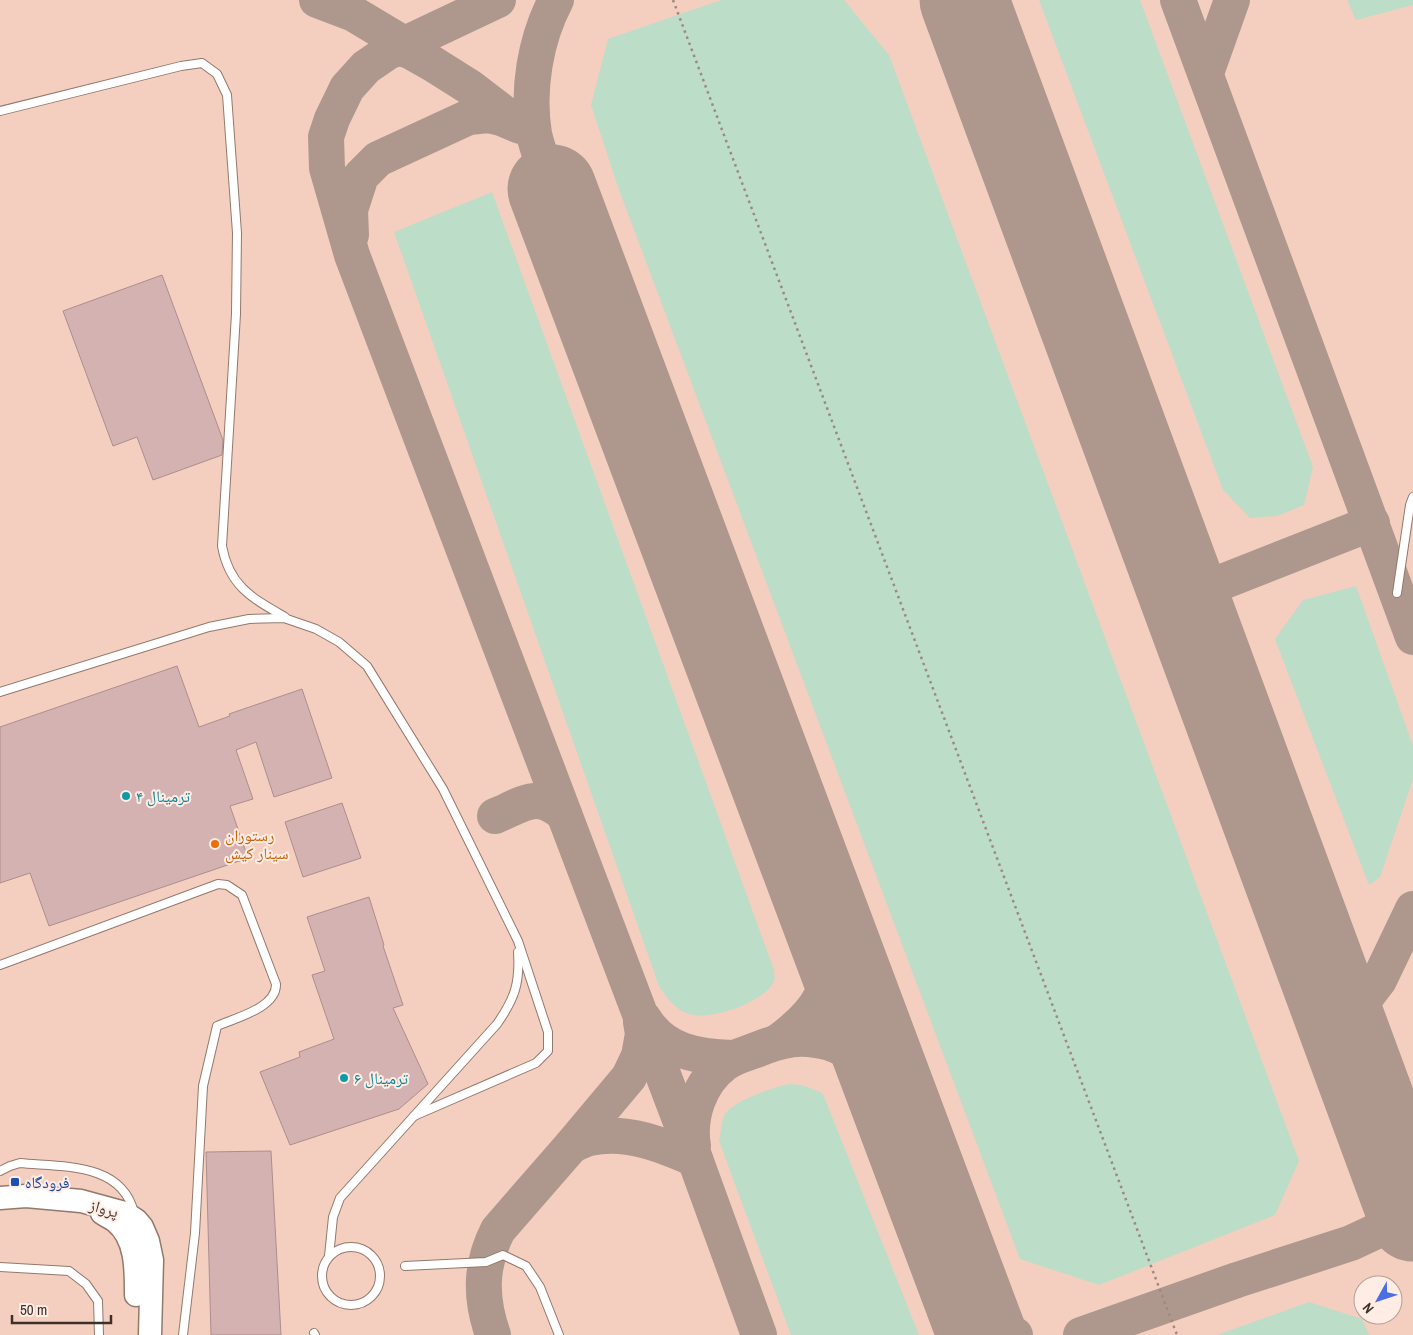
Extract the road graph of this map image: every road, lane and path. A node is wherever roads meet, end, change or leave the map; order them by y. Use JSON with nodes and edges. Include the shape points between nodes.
{"nodes":[{"id":1,"x":673,"y":0,"type":"edge"},
{"id":2,"x":0,"y":111,"type":"edge"},
{"id":3,"x":1413,"y":497,"type":"edge"},
{"id":4,"x":1397,"y":593,"type":"dead end"},
{"id":5,"x":291,"y":620,"type":"junction"},
{"id":6,"x":0,"y":692,"type":"edge"},
{"id":7,"x":518,"y":940,"type":"junction"},
{"id":8,"x":0,"y":965,"type":"edge"},
{"id":9,"x":414,"y":1116,"type":"junction"},
{"id":10,"x":0,"y":1171,"type":"edge"},
{"id":11,"x":0,"y":1198,"type":"edge"},
{"id":12,"x":81,"y":1201,"type":"junction"},
{"id":13,"x":136,"y":1220,"type":"junction"},
{"id":14,"x":329,"y":1256,"type":"junction"},
{"id":15,"x":405,"y":1266,"type":"dead end"},
{"id":16,"x":0,"y":1267,"type":"edge"},
{"id":17,"x":99,"y":1335,"type":"edge"},
{"id":18,"x":136,"y":1335,"type":"edge"},
{"id":19,"x":150,"y":1335,"type":"edge"},
{"id":20,"x":184,"y":1335,"type":"edge"},
{"id":21,"x":559,"y":1335,"type":"edge"},
{"id":22,"x":1177,"y":1335,"type":"edge"}],
"edges":[{"from":1,"to":22,"type":"path"},
{"from":2,"to":5,"type":"lane","via":[[181,66],[202,63],[217,74],[227,95],[237,233],[236,314],[222,546],[225,562],[246,592]]},
{"from":3,"to":4,"type":"lane"},
{"from":5,"to":6,"type":"lane","via":[[249,619],[208,627]]},
{"from":5,"to":7,"type":"lane","via":[[339,642],[368,666],[444,789]]},
{"from":7,"to":9,"type":"lane","via":[[520,974],[514,994],[498,1024]]},
{"from":7,"to":9,"type":"lane","via":[[548,1032],[548,1051],[536,1063]]},
{"from":8,"to":20,"type":"lane","via":[[218,884],[227,885],[242,895],[276,991],[266,1004],[217,1026],[202,1086],[195,1233]]},
{"from":9,"to":14,"type":"lane","via":[[340,1198],[333,1217]]},
{"from":10,"to":13,"type":"lane","via":[[20,1164],[84,1169],[103,1175],[126,1193]]},
{"from":11,"to":12,"type":"main road","via":[[26,1196]]},
{"from":12,"to":13,"type":"main road","name":"پرواز"},
{"from":12,"to":18,"type":"main road","name":"پرواز","via":[[116,1222],[129,1240],[135,1255]]},
{"from":13,"to":19,"type":"main road","name":"پرواز","via":[[148,1241],[152,1260]]},
{"from":14,"to":14,"type":"lane","via":[[321,1273],[322,1283],[332,1299],[349,1306],[368,1301],[379,1285],[380,1275],[373,1257],[365,1251],[346,1247]]},
{"from":15,"to":21,"type":"lane","via":[[486,1262],[503,1256],[511,1259],[526,1266],[540,1287]]},
{"from":16,"to":17,"type":"lane","via":[[69,1271],[86,1284],[98,1301]]}]}
